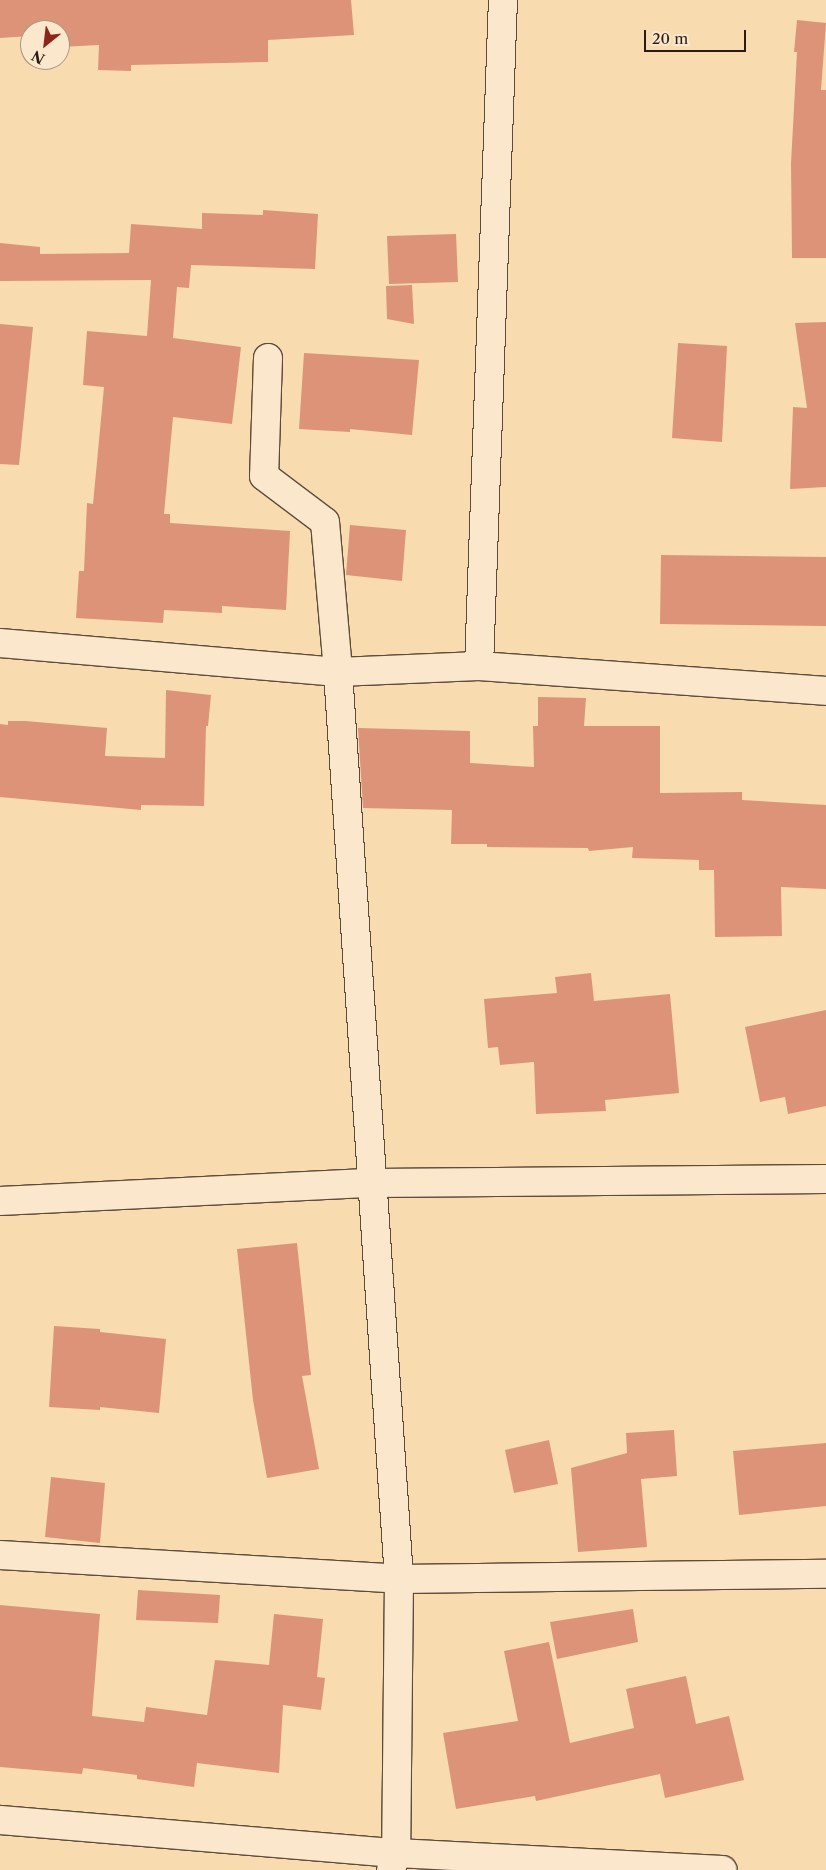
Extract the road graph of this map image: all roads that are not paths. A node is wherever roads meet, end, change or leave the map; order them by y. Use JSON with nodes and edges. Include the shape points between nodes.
{"nodes":[{"id":1,"x":503,"y":0,"type":"edge"},
{"id":2,"x":268,"y":358,"type":"dead end"},
{"id":3,"x":0,"y":643,"type":"edge"},
{"id":4,"x":479,"y":666,"type":"junction"},
{"id":5,"x":338,"y":672,"type":"junction"},
{"id":6,"x":826,"y":692,"type":"edge"},
{"id":7,"x":826,"y":1179,"type":"edge"},
{"id":8,"x":372,"y":1183,"type":"junction"},
{"id":9,"x":0,"y":1201,"type":"edge"},
{"id":10,"x":0,"y":1555,"type":"edge"},
{"id":11,"x":826,"y":1574,"type":"edge"},
{"id":12,"x":399,"y":1579,"type":"junction"},
{"id":13,"x":0,"y":1820,"type":"edge"},
{"id":14,"x":394,"y":1862,"type":"edge"},
{"id":15,"x":723,"y":1870,"type":"edge"}],
"edges":[{"from":1,"to":4,"type":"street"},
{"from":2,"to":5,"type":"street","via":[[264,476],[325,522]]},
{"from":3,"to":5,"type":"street"},
{"from":4,"to":5,"type":"street"},
{"from":4,"to":6,"type":"street"},
{"from":5,"to":8,"type":"street"},
{"from":7,"to":8,"type":"street"},
{"from":8,"to":9,"type":"street"},
{"from":8,"to":12,"type":"street"},
{"from":10,"to":12,"type":"street"},
{"from":11,"to":12,"type":"street"},
{"from":12,"to":14,"type":"street"},
{"from":13,"to":14,"type":"street"},
{"from":14,"to":15,"type":"street"}]}
